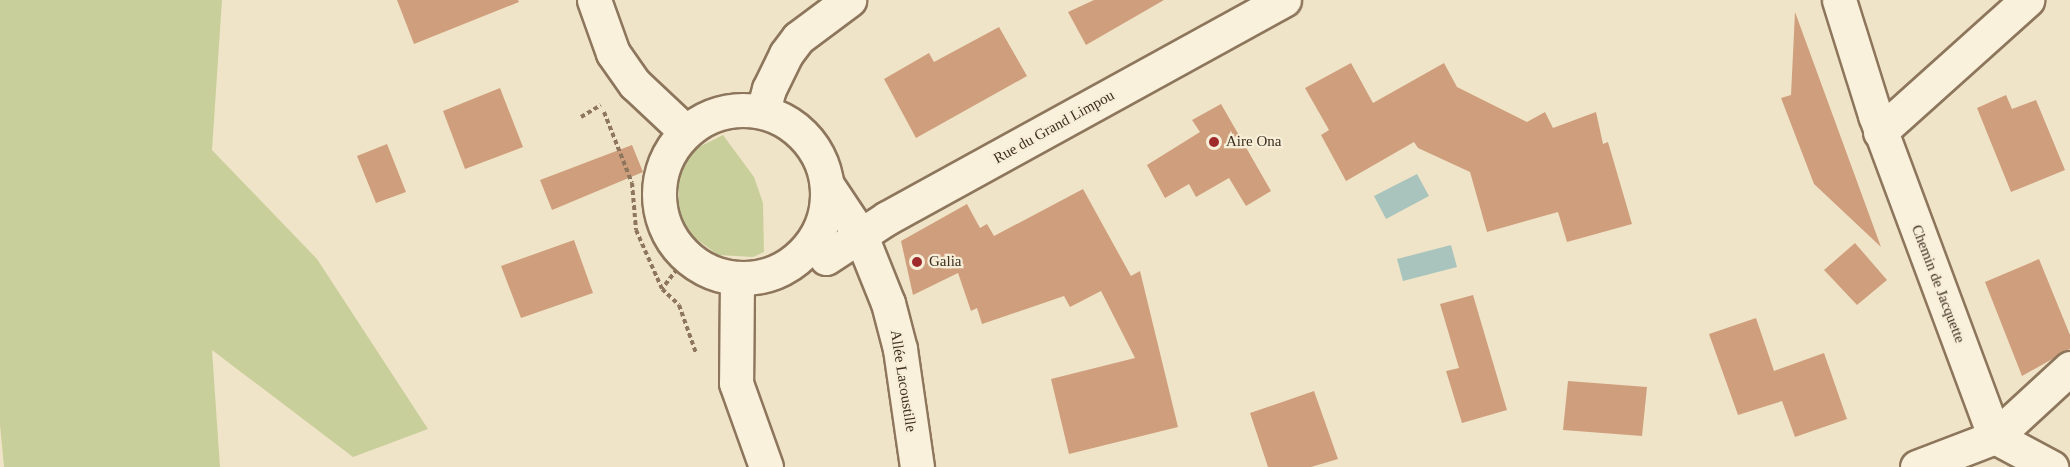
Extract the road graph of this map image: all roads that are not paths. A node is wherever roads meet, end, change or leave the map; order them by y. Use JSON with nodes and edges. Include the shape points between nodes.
{"nodes":[{"id":1,"x":594,"y":0,"type":"edge"},
{"id":2,"x":849,"y":0,"type":"edge"},
{"id":3,"x":1284,"y":0,"type":"edge"},
{"id":4,"x":1839,"y":0,"type":"edge"},
{"id":5,"x":2027,"y":0,"type":"edge"},
{"id":6,"x":763,"y":111,"type":"junction"},
{"id":7,"x":685,"y":130,"type":"junction"},
{"id":8,"x":1880,"y":132,"type":"junction"},
{"id":9,"x":827,"y":185,"type":"junction"},
{"id":10,"x":861,"y":236,"type":"junction"},
{"id":11,"x":815,"y":255,"type":"junction"},
{"id":12,"x":737,"y":278,"type":"junction"},
{"id":13,"x":885,"y":296,"type":"junction"},
{"id":14,"x":2070,"y":368,"type":"edge"},
{"id":15,"x":1995,"y":437,"type":"junction"},
{"id":16,"x":766,"y":467,"type":"edge"},
{"id":17,"x":916,"y":467,"type":"edge"},
{"id":18,"x":1917,"y":467,"type":"edge"},
{"id":19,"x":2051,"y":467,"type":"edge"}],
"edges":[{"from":1,"to":7,"type":"street","via":[[614,53],[629,76]]},
{"from":2,"to":6,"type":"street","via":[[798,38],[769,89]]},
{"from":3,"to":10,"type":"street","name":"Rue du Grand Limpou"},
{"from":4,"to":8,"type":"street","name":"Chemin de Jacquette"},
{"from":5,"to":8,"type":"street"},
{"from":6,"to":7,"type":"street","via":[[709,116]]},
{"from":6,"to":9,"type":"street","via":[[787,122],[807,138],[821,160]]},
{"from":7,"to":12,"type":"street","via":[[668,153],[659,180],[662,217],[668,234],[686,257],[710,272]]},
{"from":8,"to":15,"type":"street","name":"Chemin de Jacquette"},
{"from":9,"to":10,"type":"street","name":"Allée Lacoustille"},
{"from":9,"to":11,"type":"street","via":[[826,210]]},
{"from":10,"to":11,"type":"street","name":"Rue du Grand Limpou"},
{"from":10,"to":13,"type":"street","name":"Allée Lacoustille"},
{"from":11,"to":12,"type":"street","via":[[761,276]]},
{"from":11,"to":13,"type":"street","via":[[837,261]]},
{"from":12,"to":16,"type":"street","via":[[736,383]]},
{"from":13,"to":17,"type":"street","name":"Allée Lacoustille","via":[[900,349]]},
{"from":14,"to":15,"type":"street"},
{"from":15,"to":18,"type":"street"},
{"from":15,"to":19,"type":"street"}]}
